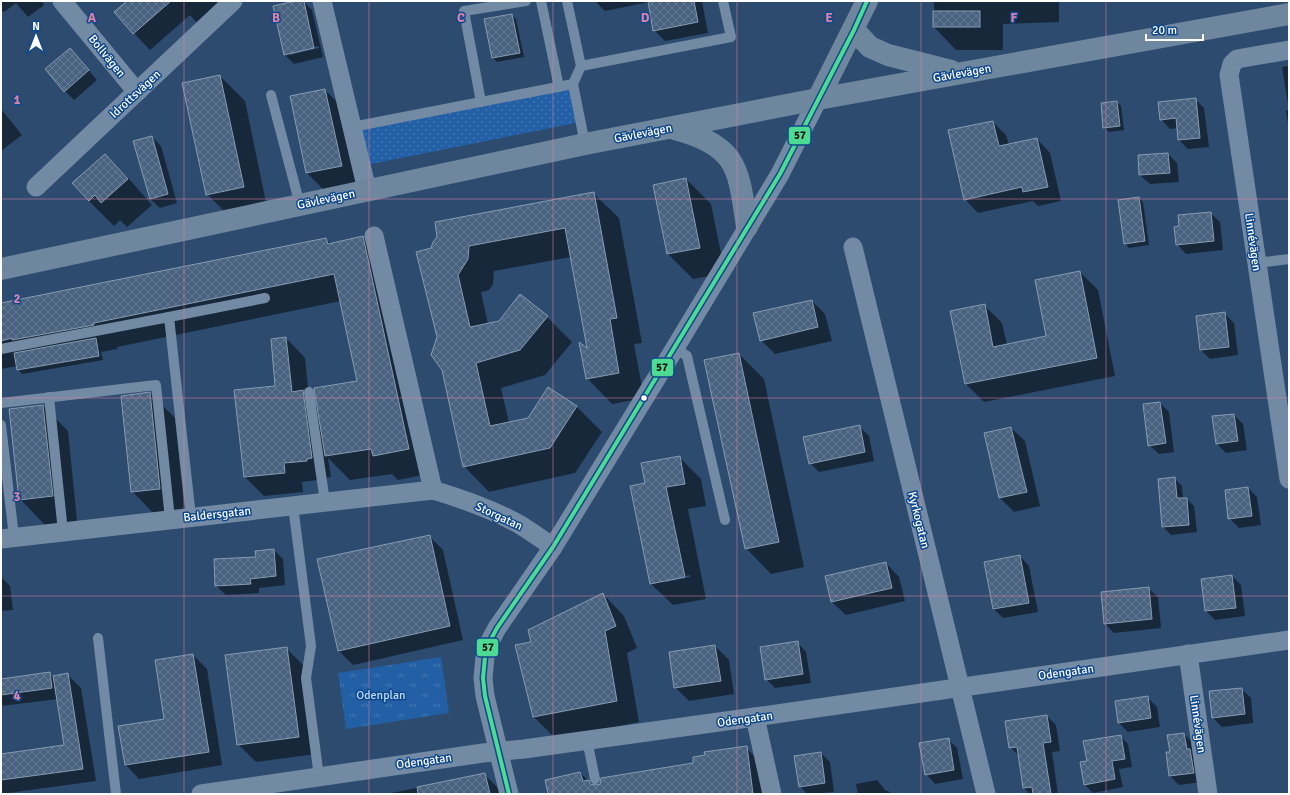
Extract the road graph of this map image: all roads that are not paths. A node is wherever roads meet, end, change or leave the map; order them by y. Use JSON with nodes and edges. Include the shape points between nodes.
{"nodes":[{"id":1,"x":62,"y":1,"type":"edge"},
{"id":2,"x":233,"y":1,"type":"edge"},
{"id":3,"x":322,"y":1,"type":"edge"},
{"id":4,"x":526,"y":1,"type":"edge"},
{"id":5,"x":541,"y":1,"type":"edge"},
{"id":6,"x":567,"y":1,"type":"edge"},
{"id":7,"x":724,"y":1,"type":"edge"},
{"id":8,"x":867,"y":1,"type":"edge"},
{"id":9,"x":1289,"y":14,"type":"edge"},
{"id":10,"x":854,"y":30,"type":"junction"},
{"id":11,"x":1289,"y":50,"type":"edge"},
{"id":12,"x":581,"y":66,"type":"junction"},
{"id":13,"x":961,"y":73,"type":"junction"},
{"id":14,"x":573,"y":84,"type":"junction"},
{"id":15,"x":559,"y":87,"type":"junction"},
{"id":16,"x":137,"y":92,"type":"junction"},
{"id":17,"x":271,"y":95,"type":"dead end"},
{"id":18,"x":818,"y":99,"type":"junction"},
{"id":19,"x":482,"y":102,"type":"junction"},
{"id":20,"x":352,"y":127,"type":"junction"},
{"id":21,"x":670,"y":128,"type":"junction"},
{"id":22,"x":585,"y":144,"type":"junction"},
{"id":23,"x":36,"y":186,"type":"dead end"},
{"id":24,"x":367,"y":190,"type":"junction"},
{"id":25,"x":300,"y":205,"type":"junction"},
{"id":26,"x":747,"y":227,"type":"junction"},
{"id":27,"x":374,"y":236,"type":"dead end"},
{"id":28,"x":853,"y":247,"type":"dead end"},
{"id":29,"x":1289,"y":259,"type":"edge"},
{"id":30,"x":1257,"y":263,"type":"junction"},
{"id":31,"x":1,"y":269,"type":"edge"},
{"id":32,"x":265,"y":298,"type":"dead end"},
{"id":33,"x":169,"y":317,"type":"junction"},
{"id":34,"x":675,"y":348,"type":"junction"},
{"id":35,"x":1,"y":350,"type":"edge"},
{"id":36,"x":309,"y":392,"type":"dead end"},
{"id":37,"x":49,"y":398,"type":"junction"},
{"id":38,"x":1,"y":403,"type":"edge"},
{"id":39,"x":1,"y":425,"type":"edge"},
{"id":40,"x":1289,"y":479,"type":"edge"},
{"id":41,"x":433,"y":490,"type":"junction"},
{"id":42,"x":325,"y":502,"type":"junction"},
{"id":43,"x":293,"y":506,"type":"junction"},
{"id":44,"x":191,"y":517,"type":"junction"},
{"id":45,"x":170,"y":519,"type":"junction"},
{"id":46,"x":725,"y":520,"type":"dead end"},
{"id":47,"x":63,"y":532,"type":"junction"},
{"id":48,"x":8,"y":538,"type":"edge"},
{"id":49,"x":553,"y":547,"type":"junction"},
{"id":50,"x":98,"y":638,"type":"dead end"},
{"id":51,"x":1289,"y":640,"type":"edge"},
{"id":52,"x":1188,"y":654,"type":"junction"},
{"id":53,"x":960,"y":688,"type":"junction"},
{"id":54,"x":755,"y":717,"type":"junction"},
{"id":55,"x":587,"y":740,"type":"junction"},
{"id":56,"x":498,"y":751,"type":"junction"},
{"id":57,"x":319,"y":776,"type":"junction"},
{"id":58,"x":595,"y":779,"type":"dead end"},
{"id":59,"x":116,"y":794,"type":"edge"},
{"id":60,"x":201,"y":794,"type":"edge"},
{"id":61,"x":509,"y":794,"type":"edge"},
{"id":62,"x":772,"y":794,"type":"edge"},
{"id":63,"x":986,"y":794,"type":"edge"},
{"id":64,"x":1208,"y":794,"type":"edge"}],
"edges":[{"from":1,"to":16,"type":"street","name":"Bollvägen"},
{"from":2,"to":16,"type":"street","name":"Idrottsvägen"},
{"from":3,"to":20,"type":"street"},
{"from":4,"to":19,"type":"lane","via":[[464,11]]},
{"from":5,"to":15,"type":"lane"},
{"from":6,"to":12,"type":"lane"},
{"from":7,"to":12,"type":"lane","via":[[731,37]]},
{"from":8,"to":10,"type":"main road"},
{"from":9,"to":13,"type":"main road","name":"Gävlevägen"},
{"from":10,"to":13,"type":"main road","via":[[870,47],[888,55]]},
{"from":10,"to":18,"type":"main road"},
{"from":11,"to":30,"type":"street","name":"Linnévägen","via":[[1236,59],[1230,67],[1229,75]]},
{"from":12,"to":14,"type":"lane"},
{"from":13,"to":18,"type":"main road","name":"Gävlevägen"},
{"from":14,"to":15,"type":"lane"},
{"from":14,"to":22,"type":"lane"},
{"from":15,"to":19,"type":"lane"},
{"from":16,"to":23,"type":"street","name":"Idrottsvägen"},
{"from":17,"to":25,"type":"lane"},
{"from":18,"to":21,"type":"main road","name":"Gävlevägen"},
{"from":18,"to":26,"type":"street","via":[[780,174]]},
{"from":19,"to":20,"type":"lane"},
{"from":20,"to":24,"type":"street"},
{"from":21,"to":22,"type":"main road","name":"Gävlevägen"},
{"from":21,"to":26,"type":"main road","via":[[708,142],[722,150],[732,161],[738,174]]},
{"from":22,"to":24,"type":"main road","name":"Gävlevägen"},
{"from":24,"to":25,"type":"main road","name":"Gävlevägen"},
{"from":25,"to":31,"type":"main road","name":"Gävlevägen"},
{"from":26,"to":34,"type":"street"},
{"from":27,"to":41,"type":"street"},
{"from":28,"to":53,"type":"street","name":"Kyrkogatan"},
{"from":29,"to":30,"type":"lane"},
{"from":30,"to":40,"type":"street","name":"Linnévägen"},
{"from":32,"to":33,"type":"lane"},
{"from":33,"to":35,"type":"lane"},
{"from":33,"to":44,"type":"lane"},
{"from":34,"to":46,"type":"lane","via":[[687,356]]},
{"from":34,"to":49,"type":"street"},
{"from":36,"to":42,"type":"lane"},
{"from":37,"to":38,"type":"lane"},
{"from":37,"to":45,"type":"lane","via":[[156,385]]},
{"from":37,"to":47,"type":"lane"},
{"from":39,"to":48,"type":"lane"},
{"from":41,"to":42,"type":"street","name":"Baldersgatan"},
{"from":41,"to":49,"type":"street","name":"Storgatan","via":[[496,513]]},
{"from":42,"to":43,"type":"street","name":"Baldersgatan"},
{"from":43,"to":44,"type":"street","name":"Baldersgatan"},
{"from":43,"to":57,"type":"lane","via":[[311,646],[306,678]]},
{"from":44,"to":45,"type":"street","name":"Baldersgatan"},
{"from":45,"to":47,"type":"street","name":"Baldersgatan"},
{"from":47,"to":48,"type":"street","name":"Baldersgatan"},
{"from":49,"to":56,"type":"street","via":[[497,628],[486,650],[483,678],[485,696]]},
{"from":50,"to":59,"type":"lane"},
{"from":51,"to":52,"type":"street","name":"Odengatan"},
{"from":52,"to":53,"type":"street","name":"Odengatan"},
{"from":52,"to":64,"type":"street","name":"Linnévägen"},
{"from":53,"to":54,"type":"street","name":"Odengatan"},
{"from":53,"to":63,"type":"street","name":"Kyrkogatan"},
{"from":54,"to":55,"type":"street","name":"Odengatan"},
{"from":54,"to":62,"type":"street"},
{"from":55,"to":56,"type":"street","name":"Odengatan"},
{"from":55,"to":58,"type":"lane"},
{"from":56,"to":57,"type":"street","name":"Odengatan"},
{"from":56,"to":61,"type":"street"},
{"from":57,"to":60,"type":"street","name":"Odengatan"}]}
